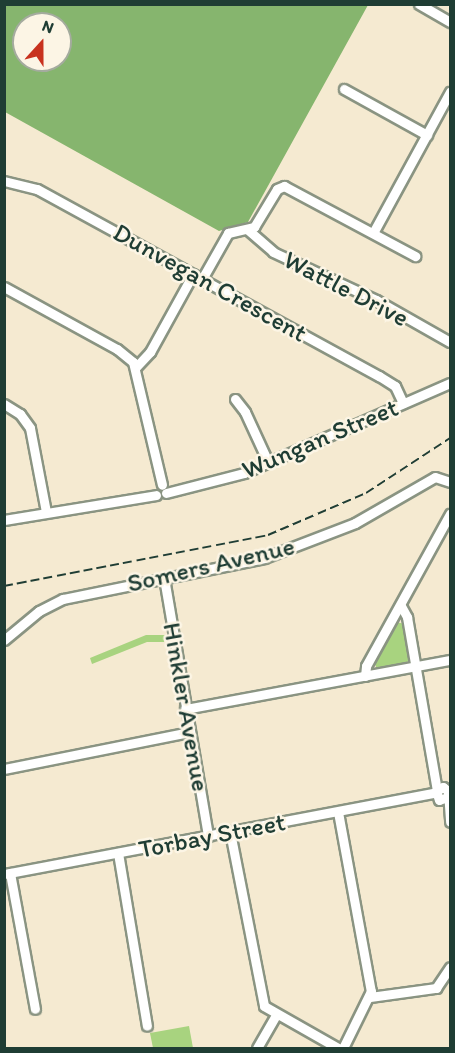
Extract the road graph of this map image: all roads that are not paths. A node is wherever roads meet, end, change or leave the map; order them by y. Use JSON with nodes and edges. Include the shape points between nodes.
{"nodes":[{"id":1,"x":419,"y":4,"type":"edge"},
{"id":2,"x":450,"y":22,"type":"edge"},
{"id":3,"x":344,"y":89,"type":"dead end"},
{"id":4,"x":450,"y":92,"type":"edge"},
{"id":5,"x":427,"y":135,"type":"junction"},
{"id":6,"x":4,"y":181,"type":"edge"},
{"id":7,"x":247,"y":229,"type":"junction"},
{"id":8,"x":373,"y":232,"type":"junction"},
{"id":9,"x":416,"y":256,"type":"dead end"},
{"id":10,"x":193,"y":274,"type":"junction"},
{"id":11,"x":202,"y":279,"type":"junction"},
{"id":12,"x":4,"y":287,"type":"edge"},
{"id":13,"x":450,"y":342,"type":"edge"},
{"id":14,"x":136,"y":367,"type":"junction"},
{"id":15,"x":450,"y":383,"type":"edge"},
{"id":16,"x":234,"y":399,"type":"dead end"},
{"id":17,"x":403,"y":403,"type":"junction"},
{"id":18,"x":4,"y":404,"type":"edge"},
{"id":19,"x":268,"y":462,"type":"junction"},
{"id":20,"x":450,"y":482,"type":"edge"},
{"id":21,"x":159,"y":489,"type":"junction"},
{"id":22,"x":46,"y":512,"type":"junction"},
{"id":23,"x":450,"y":514,"type":"edge"},
{"id":24,"x":4,"y":520,"type":"edge"},
{"id":25,"x":164,"y":578,"type":"junction"},
{"id":26,"x":401,"y":606,"type":"junction"},
{"id":27,"x":4,"y":640,"type":"edge"},
{"id":28,"x":450,"y":660,"type":"edge"},
{"id":29,"x":416,"y":666,"type":"junction"},
{"id":30,"x":369,"y":675,"type":"junction"},
{"id":31,"x":185,"y":709,"type":"junction"},
{"id":32,"x":189,"y":732,"type":"junction"},
{"id":33,"x":4,"y":769,"type":"edge"},
{"id":34,"x":444,"y":793,"type":"edge"},
{"id":35,"x":338,"y":812,"type":"junction"},
{"id":36,"x":450,"y":820,"type":"edge"},
{"id":37,"x":231,"y":832,"type":"junction"},
{"id":38,"x":208,"y":836,"type":"junction"},
{"id":39,"x":118,"y":853,"type":"junction"},
{"id":40,"x":7,"y":874,"type":"edge"},
{"id":41,"x":450,"y":967,"type":"edge"},
{"id":42,"x":370,"y":997,"type":"junction"},
{"id":43,"x":35,"y":1009,"type":"dead end"},
{"id":44,"x":276,"y":1015,"type":"junction"},
{"id":45,"x":147,"y":1026,"type":"dead end"},
{"id":46,"x":257,"y":1048,"type":"edge"},
{"id":47,"x":338,"y":1048,"type":"edge"},
{"id":48,"x":343,"y":1048,"type":"edge"}],
"edges":[{"from":1,"to":2,"type":"street"},
{"from":3,"to":5,"type":"street"},
{"from":4,"to":5,"type":"street"},
{"from":5,"to":8,"type":"street"},
{"from":6,"to":10,"type":"street","name":"Dunvegan Crescent","via":[[37,189]]},
{"from":7,"to":8,"type":"street","via":[[257,224],[282,186]]},
{"from":7,"to":11,"type":"street","via":[[228,233]]},
{"from":7,"to":13,"type":"street","name":"Wattle Drive","via":[[273,252],[376,300]]},
{"from":8,"to":9,"type":"street"},
{"from":10,"to":11,"type":"street","name":"Dunvegan Crescent"},
{"from":10,"to":14,"type":"street","via":[[150,352]]},
{"from":11,"to":17,"type":"street","name":"Dunvegan Crescent","via":[[388,381]]},
{"from":12,"to":14,"type":"street","via":[[124,353]]},
{"from":14,"to":21,"type":"street"},
{"from":15,"to":17,"type":"street","name":"Wungan Street"},
{"from":16,"to":19,"type":"street","via":[[245,412]]},
{"from":17,"to":19,"type":"street","name":"Wungan Street"},
{"from":18,"to":22,"type":"street","via":[[20,414],[30,428]]},
{"from":19,"to":21,"type":"street","name":"Wungan Street","via":[[230,478],[186,488]]},
{"from":20,"to":25,"type":"street","name":"Somers Avenue","via":[[435,477],[356,523],[283,552]]},
{"from":21,"to":22,"type":"street","name":"Wungan Street"},
{"from":22,"to":24,"type":"street","name":"Wungan Street"},
{"from":23,"to":26,"type":"street"},
{"from":25,"to":27,"type":"street","name":"Somers Avenue","via":[[63,599],[39,611]]},
{"from":25,"to":31,"type":"street","name":"Hinkler Avenue"},
{"from":26,"to":29,"type":"street","via":[[407,617]]},
{"from":26,"to":30,"type":"street","via":[[374,655]]},
{"from":28,"to":29,"type":"street"},
{"from":29,"to":30,"type":"street"},
{"from":29,"to":34,"type":"street","via":[[436,772]]},
{"from":30,"to":31,"type":"street"},
{"from":31,"to":32,"type":"street","name":"Hinkler Avenue"},
{"from":32,"to":33,"type":"street"},
{"from":32,"to":38,"type":"street","name":"Hinkler Avenue"},
{"from":34,"to":35,"type":"street","name":"Torbay Street"},
{"from":34,"to":36,"type":"street"},
{"from":35,"to":37,"type":"street","name":"Torbay Street"},
{"from":35,"to":42,"type":"street"},
{"from":37,"to":38,"type":"street","name":"Torbay Street"},
{"from":37,"to":44,"type":"street","via":[[262,999],[266,1009]]},
{"from":38,"to":39,"type":"street","name":"Torbay Street"},
{"from":39,"to":40,"type":"street","name":"Torbay Street"},
{"from":39,"to":45,"type":"street"},
{"from":40,"to":43,"type":"street"},
{"from":41,"to":42,"type":"street","via":[[436,988]]},
{"from":42,"to":48,"type":"street"},
{"from":44,"to":46,"type":"street"},
{"from":44,"to":47,"type":"street"}]}
